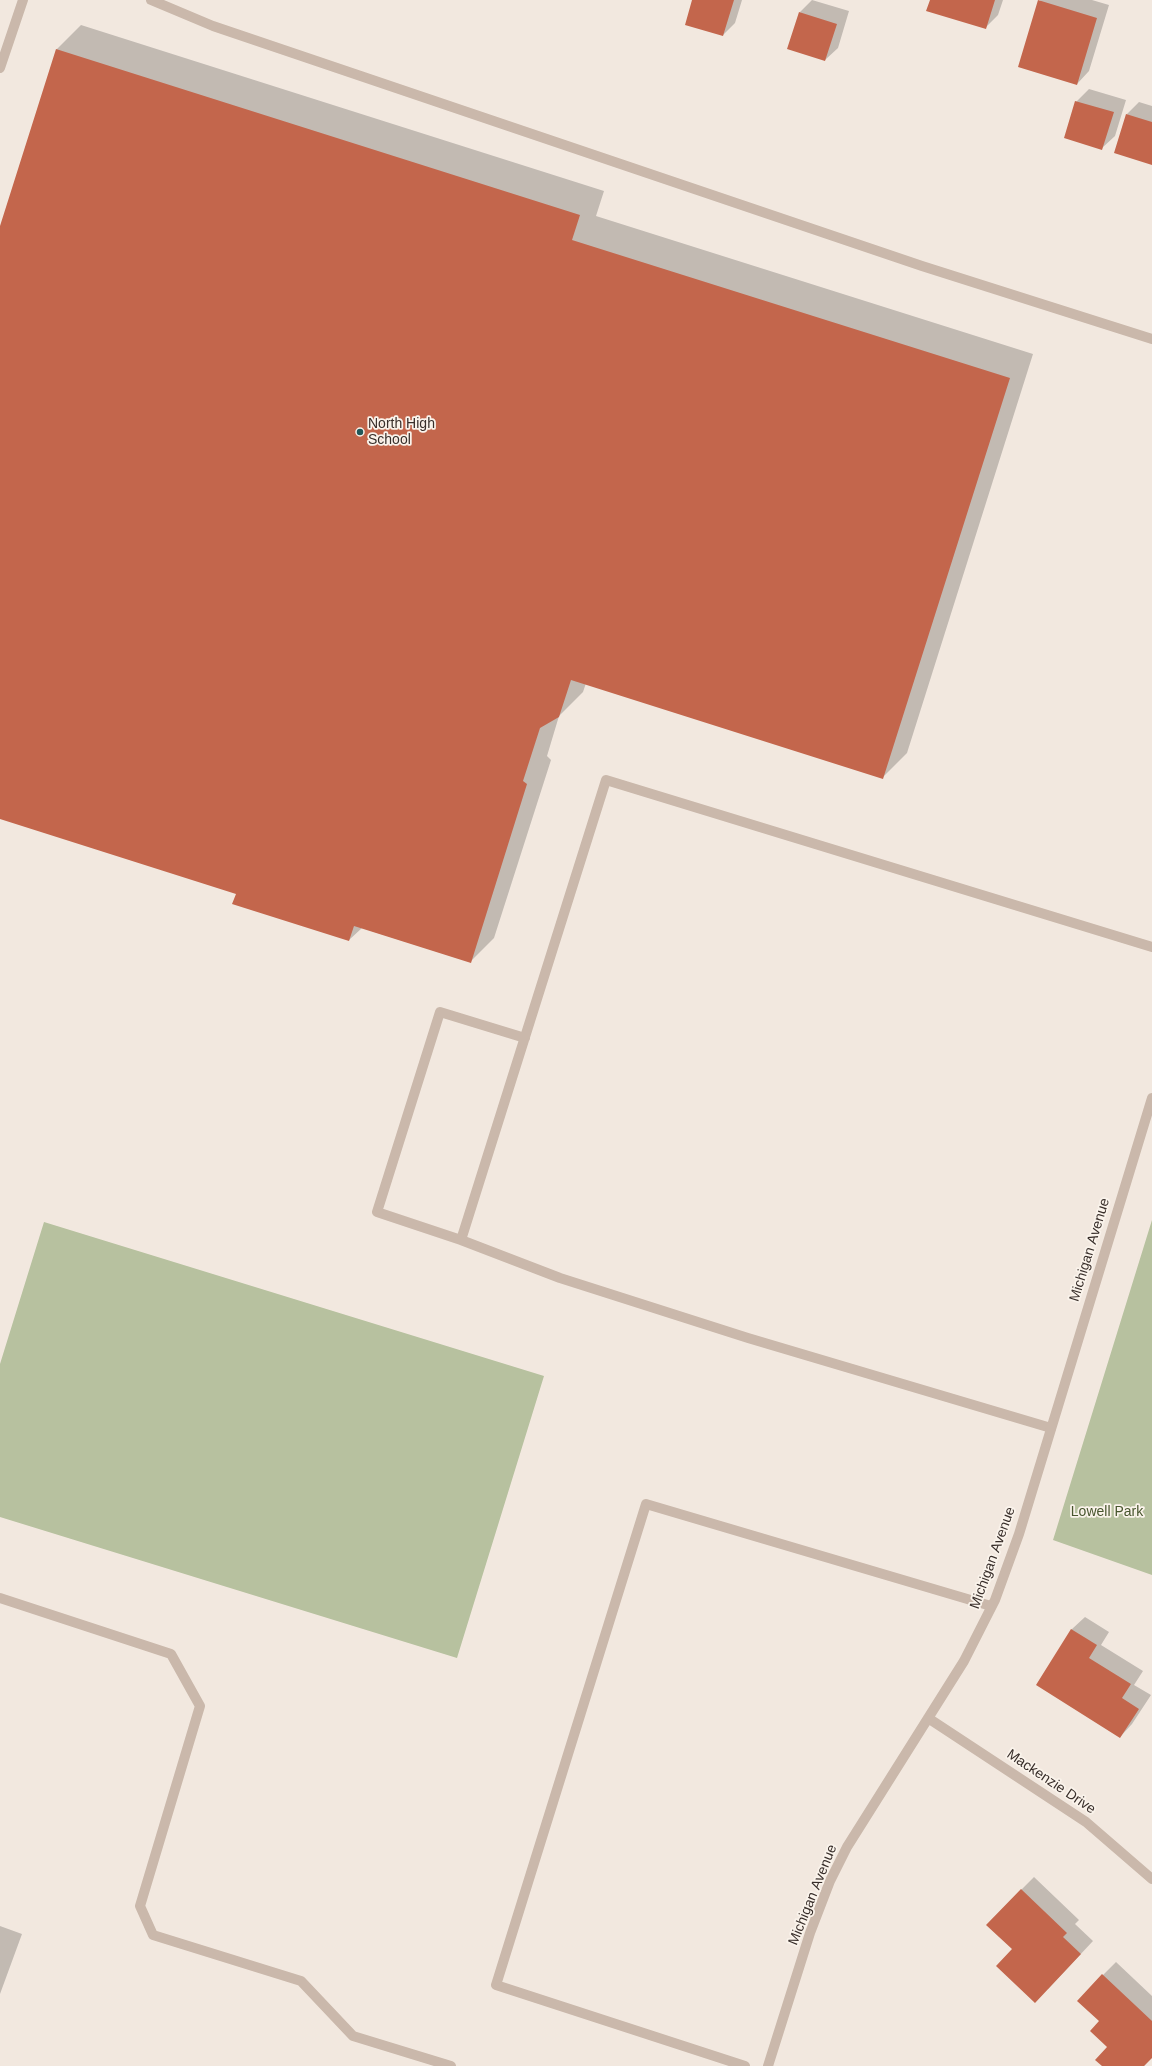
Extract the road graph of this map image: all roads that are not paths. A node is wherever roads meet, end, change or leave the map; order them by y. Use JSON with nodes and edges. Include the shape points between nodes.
{"nodes":[{"id":1,"x":23,"y":0,"type":"edge"},
{"id":2,"x":151,"y":0,"type":"edge"},
{"id":3,"x":0,"y":68,"type":"edge"},
{"id":4,"x":1152,"y":339,"type":"edge"},
{"id":5,"x":1152,"y":948,"type":"edge"},
{"id":6,"x":525,"y":1038,"type":"junction"},
{"id":7,"x":1152,"y":1098,"type":"edge"},
{"id":8,"x":461,"y":1240,"type":"junction"},
{"id":9,"x":1051,"y":1428,"type":"junction"},
{"id":10,"x":0,"y":1598,"type":"edge"},
{"id":11,"x":992,"y":1606,"type":"junction"},
{"id":12,"x":928,"y":1718,"type":"junction"},
{"id":13,"x":1152,"y":1879,"type":"edge"},
{"id":14,"x":452,"y":2066,"type":"edge"},
{"id":15,"x":745,"y":2066,"type":"edge"},
{"id":16,"x":768,"y":2066,"type":"edge"}],
"edges":[{"from":1,"to":3,"type":"street"},
{"from":2,"to":4,"type":"street","via":[[213,26],[392,87],[922,266]]},
{"from":5,"to":6,"type":"street","via":[[606,780]]},
{"from":6,"to":8,"type":"street"},
{"from":6,"to":8,"type":"street","via":[[440,1012],[377,1212]]},
{"from":7,"to":9,"type":"street","name":"Michigan Avenue"},
{"from":8,"to":9,"type":"street","via":[[560,1278],[748,1338]]},
{"from":9,"to":11,"type":"street","name":"Michigan Avenue","via":[[1019,1534]]},
{"from":10,"to":14,"type":"street","via":[[171,1654],[200,1706],[140,1906],[153,1935],[301,1981],[353,2036]]},
{"from":11,"to":12,"type":"street","name":"Michigan Avenue","via":[[964,1661]]},
{"from":11,"to":15,"type":"street","via":[[646,1504],[496,1985]]},
{"from":12,"to":13,"type":"street","name":"Mackenzie Drive","via":[[1086,1822]]},
{"from":12,"to":16,"type":"street","name":"Michigan Avenue","via":[[847,1847],[830,1881],[810,1933]]}]}
